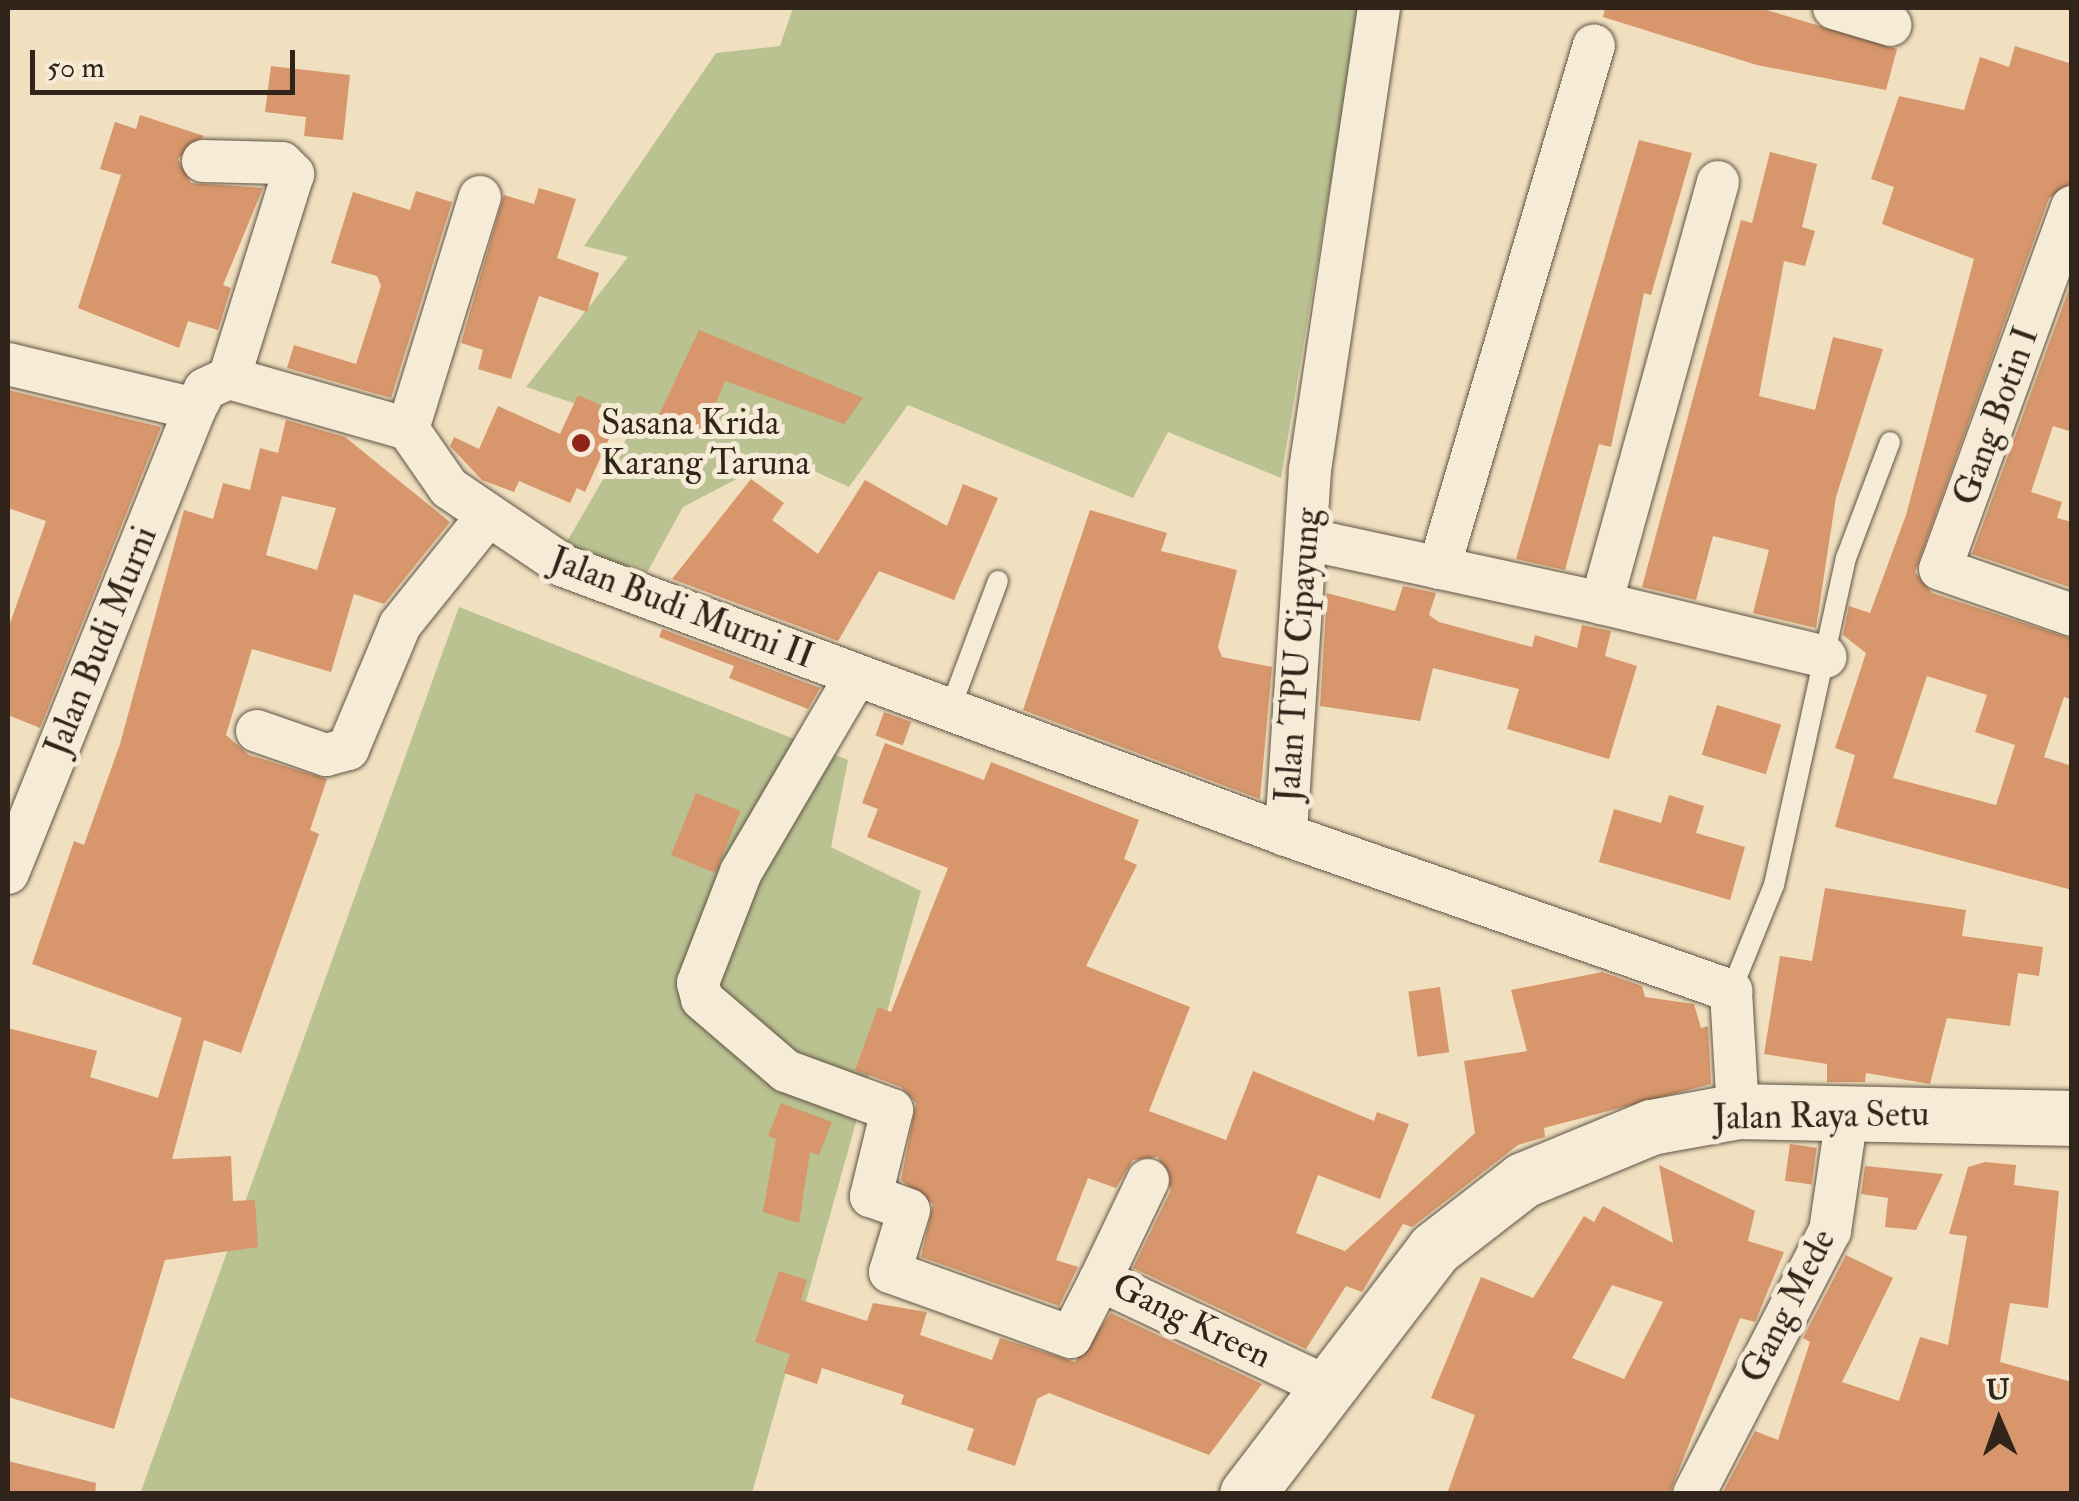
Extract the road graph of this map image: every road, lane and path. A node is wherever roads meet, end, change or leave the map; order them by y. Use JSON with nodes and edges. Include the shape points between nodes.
{"nodes":[{"id":1,"x":1380,"y":8,"type":"edge"},
{"id":2,"x":1834,"y":8,"type":"edge"},
{"id":3,"x":1892,"y":25,"type":"dead end"},
{"id":4,"x":1594,"y":45,"type":"dead end"},
{"id":5,"x":202,"y":162,"type":"dead end"},
{"id":6,"x":1718,"y":182,"type":"dead end"},
{"id":7,"x":480,"y":197,"type":"dead end"},
{"id":8,"x":2072,"y":208,"type":"edge"},
{"id":9,"x":2058,"y":291,"type":"edge"},
{"id":10,"x":8,"y":364,"type":"edge"},
{"id":11,"x":229,"y":378,"type":"junction"},
{"id":12,"x":195,"y":410,"type":"junction"},
{"id":13,"x":408,"y":429,"type":"junction"},
{"id":14,"x":1890,"y":442,"type":"dead end"},
{"id":15,"x":486,"y":518,"type":"junction"},
{"id":16,"x":1306,"y":539,"type":"junction"},
{"id":17,"x":1439,"y":568,"type":"junction"},
{"id":18,"x":998,"y":581,"type":"dead end"},
{"id":19,"x":1601,"y":603,"type":"junction"},
{"id":20,"x":2072,"y":616,"type":"edge"},
{"id":21,"x":1826,"y":657,"type":"junction"},
{"id":22,"x":856,"y":676,"type":"junction"},
{"id":23,"x":949,"y":712,"type":"junction"},
{"id":24,"x":257,"y":731,"type":"dead end"},
{"id":25,"x":1286,"y":835,"type":"junction"},
{"id":26,"x":8,"y":873,"type":"edge"},
{"id":27,"x":1731,"y":992,"type":"junction"},
{"id":28,"x":1848,"y":1110,"type":"junction"},
{"id":29,"x":1738,"y":1112,"type":"junction"},
{"id":30,"x":2072,"y":1118,"type":"edge"},
{"id":31,"x":1148,"y":1180,"type":"dead end"},
{"id":32,"x":1100,"y":1280,"type":"junction"},
{"id":33,"x":1325,"y":1386,"type":"junction"},
{"id":34,"x":1247,"y":1494,"type":"edge"},
{"id":35,"x":1694,"y":1494,"type":"edge"}],
"edges":[{"from":1,"to":16,"type":"street","name":"Jalan TPU Cipayung"},
{"from":2,"to":3,"type":"street"},
{"from":4,"to":17,"type":"street"},
{"from":5,"to":11,"type":"street","via":[[282,163],[293,174]]},
{"from":6,"to":19,"type":"street"},
{"from":7,"to":13,"type":"street"},
{"from":8,"to":9,"type":"street","name":"Gang Botin I"},
{"from":9,"to":20,"type":"street","name":"Gang Botin I","via":[[1940,568]]},
{"from":10,"to":12,"type":"street"},
{"from":11,"to":12,"type":"street","via":[[204,389]]},
{"from":11,"to":13,"type":"street"},
{"from":12,"to":26,"type":"street","name":"Jalan Budi Murni"},
{"from":13,"to":15,"type":"street","name":"Jalan Budi Murni II","via":[[426,461]]},
{"from":14,"to":21,"type":"lane","via":[[1846,558]]},
{"from":15,"to":22,"type":"street","name":"Jalan Budi Murni II","via":[[564,566]]},
{"from":15,"to":24,"type":"street","via":[[400,625],[348,748],[326,754]]},
{"from":16,"to":17,"type":"street"},
{"from":16,"to":25,"type":"street","name":"Jalan TPU Cipayung"},
{"from":17,"to":19,"type":"street"},
{"from":18,"to":23,"type":"lane"},
{"from":19,"to":21,"type":"street"},
{"from":21,"to":27,"type":"lane","via":[[1774,886]]},
{"from":22,"to":23,"type":"street","name":"Jalan Budi Murni II"},
{"from":22,"to":32,"type":"street","via":[[740,872],[698,983],[702,999],[786,1071],[892,1110],[870,1196],[909,1210],[890,1272],[1071,1337]]},
{"from":23,"to":25,"type":"street","name":"Jalan Budi Murni II"},
{"from":25,"to":27,"type":"street","name":"Jalan TPU Cipayung"},
{"from":27,"to":29,"type":"street"},
{"from":28,"to":29,"type":"street","name":"Jalan Raya Setu"},
{"from":28,"to":30,"type":"street","name":"Jalan Raya Setu"},
{"from":28,"to":35,"type":"street","name":"Gang Mede","via":[[1830,1231]]},
{"from":29,"to":33,"type":"street","name":"Jalan Raya Setu","via":[[1651,1127],[1523,1180],[1434,1250]]},
{"from":31,"to":32,"type":"street","name":"Gang Kreen"},
{"from":32,"to":33,"type":"street","name":"Gang Kreen"},
{"from":33,"to":34,"type":"street","name":"Jalan Raya Setu"}]}
